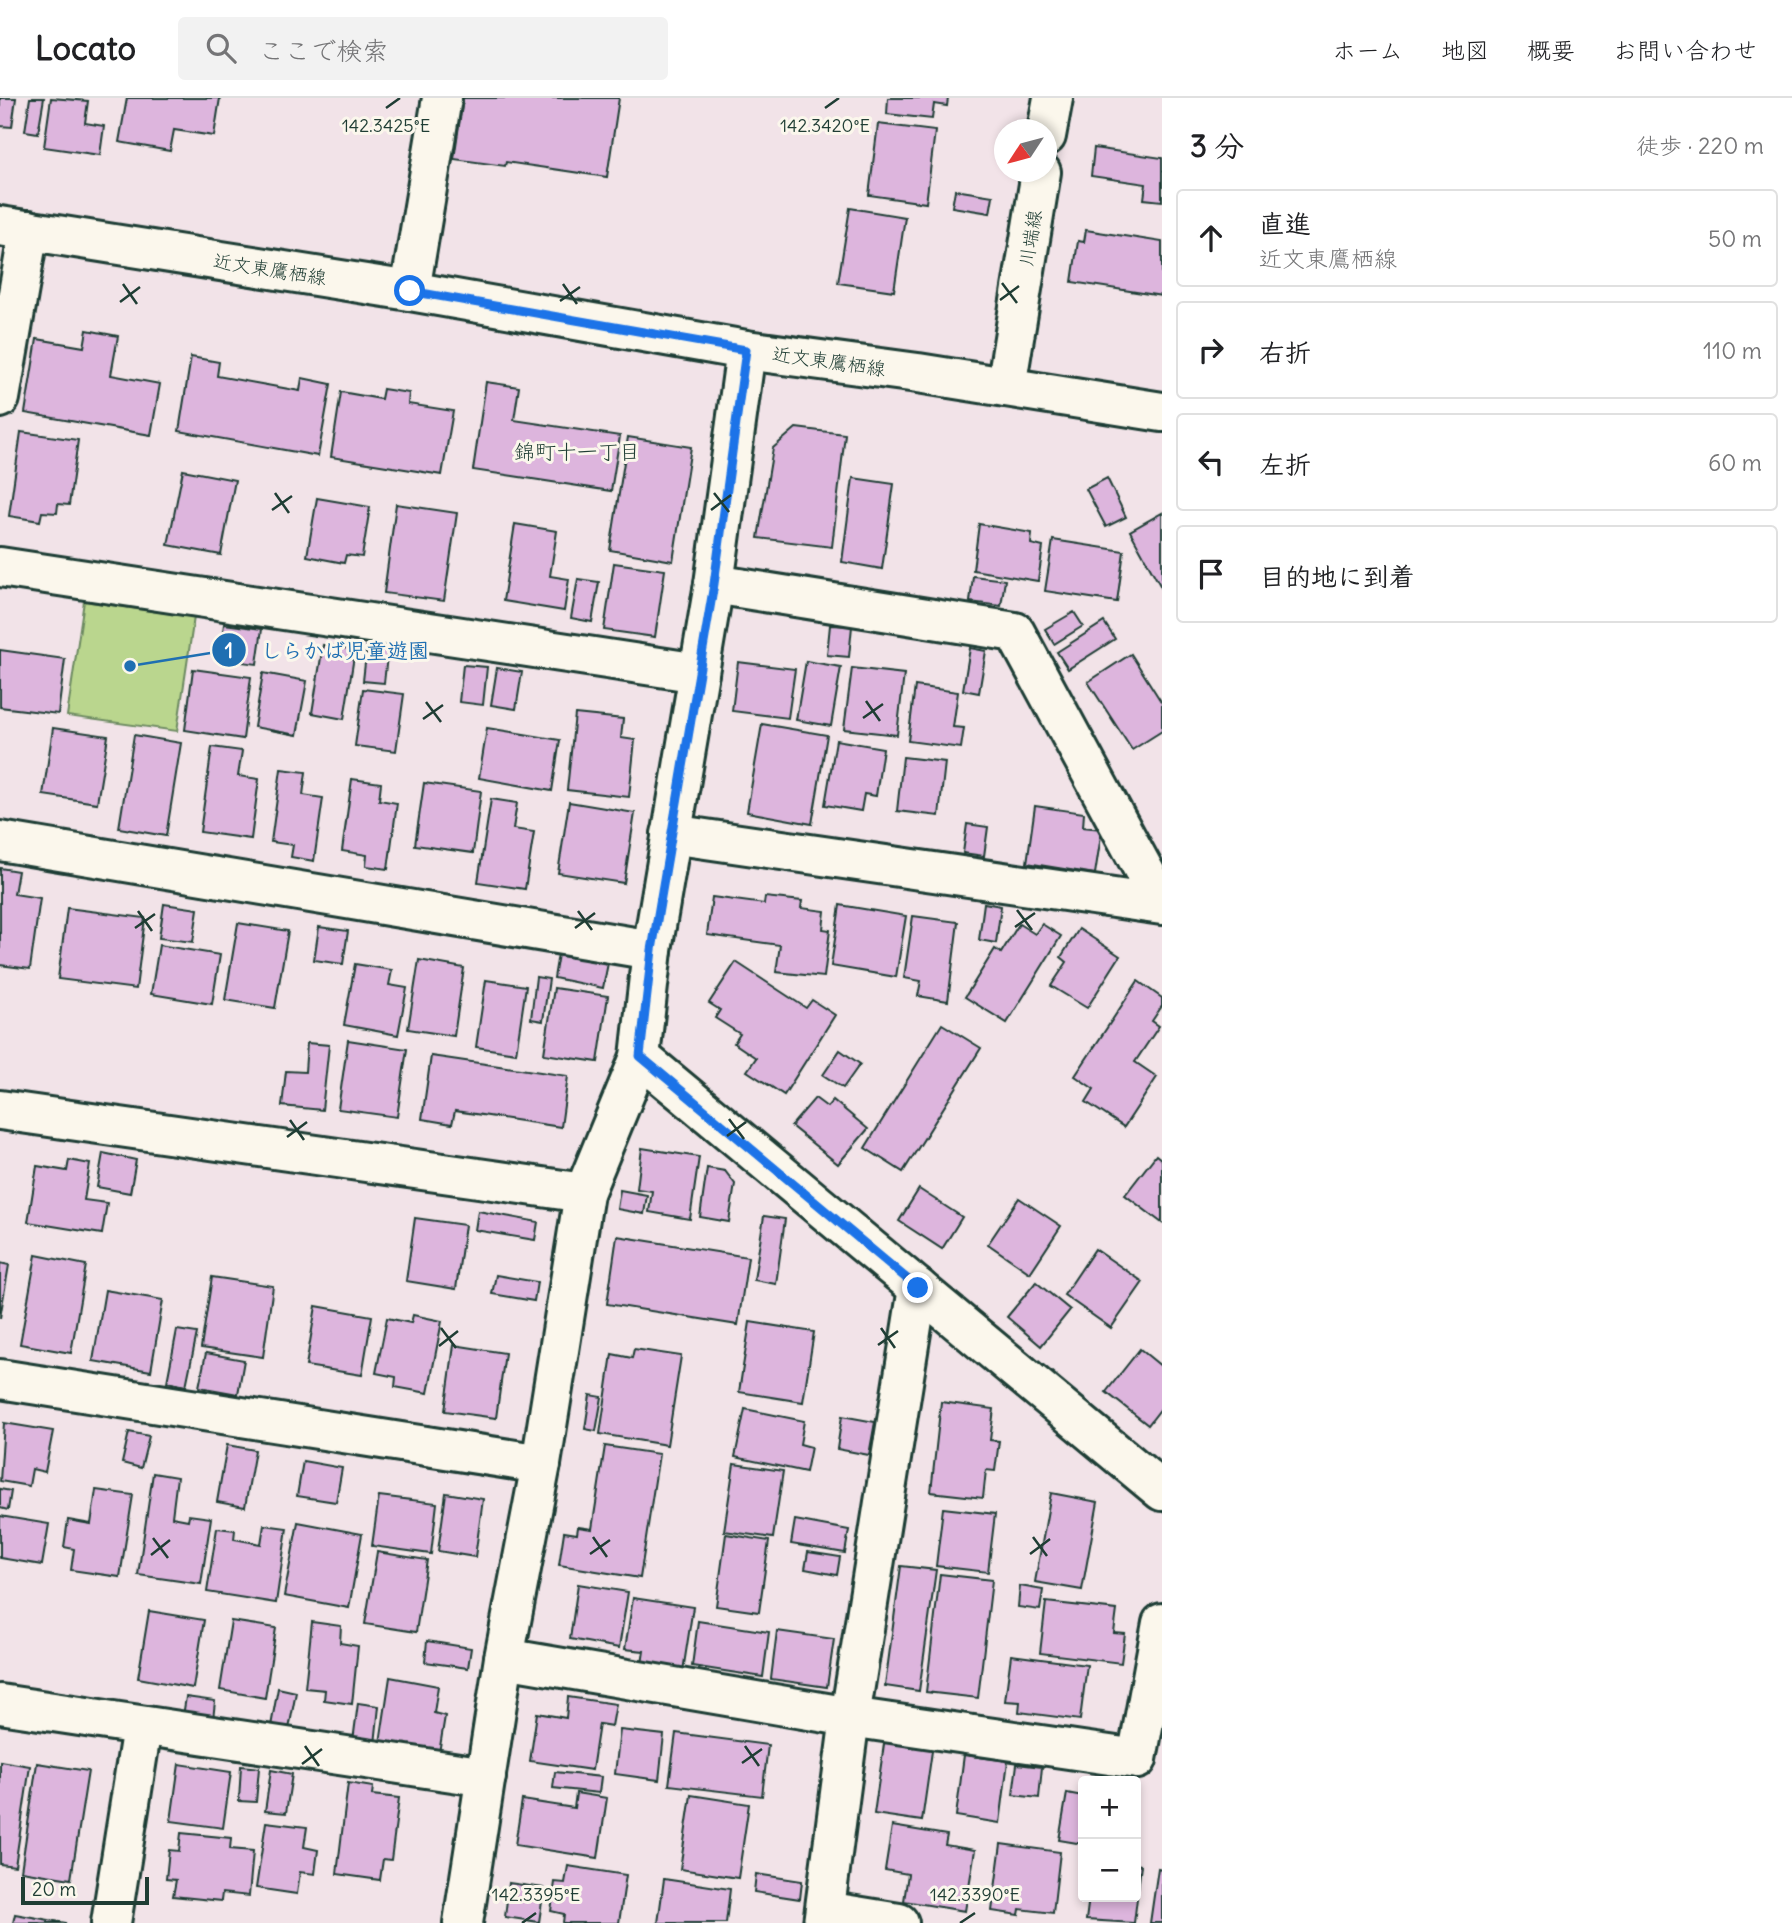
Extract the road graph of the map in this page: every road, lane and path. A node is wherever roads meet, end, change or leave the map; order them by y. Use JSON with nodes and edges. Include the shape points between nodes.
{"nodes":[{"id":1,"x":442,"y":98,"type":"edge"},
{"id":2,"x":1052,"y":98,"type":"edge"},
{"id":3,"x":1049,"y":119,"type":"edge"},
{"id":4,"x":1039,"y":182,"type":"edge"},
{"id":5,"x":14,"y":228,"type":"edge"},
{"id":6,"x":410,"y":291,"type":"junction"},
{"id":7,"x":746,"y":350,"type":"junction"},
{"id":8,"x":1006,"y":387,"type":"junction"},
{"id":9,"x":0,"y":398,"type":"edge"},
{"id":10,"x":1162,"y":412,"type":"edge"},
{"id":11,"x":0,"y":567,"type":"edge"},
{"id":12,"x":714,"y":584,"type":"junction"},
{"id":13,"x":699,"y":673,"type":"junction"},
{"id":14,"x":671,"y":834,"type":"junction"},
{"id":15,"x":0,"y":841,"type":"edge"},
{"id":16,"x":1162,"y":904,"type":"edge"},
{"id":17,"x":652,"y":950,"type":"junction"},
{"id":18,"x":640,"y":1056,"type":"junction"},
{"id":19,"x":0,"y":1110,"type":"edge"},
{"id":20,"x":584,"y":1193,"type":"junction"},
{"id":21,"x":918,"y":1288,"type":"junction"},
{"id":22,"x":0,"y":1380,"type":"edge"},
{"id":23,"x":541,"y":1464,"type":"junction"},
{"id":24,"x":1162,"y":1491,"type":"edge"},
{"id":25,"x":1162,"y":1623,"type":"edge"},
{"id":26,"x":504,"y":1658,"type":"junction"},
{"id":27,"x":0,"y":1704,"type":"edge"},
{"id":28,"x":850,"y":1717,"type":"junction"},
{"id":29,"x":142,"y":1727,"type":"junction"},
{"id":30,"x":486,"y":1777,"type":"junction"},
{"id":31,"x":824,"y":1917,"type":"edge"},
{"id":32,"x":111,"y":1923,"type":"edge"},
{"id":33,"x":463,"y":1923,"type":"edge"},
{"id":34,"x":899,"y":1923,"type":"edge"}],
"edges":[{"from":1,"to":6,"type":"street"},
{"from":2,"to":3,"type":"street"},
{"from":4,"to":8,"type":"street","name":"川端線"},
{"from":5,"to":6,"type":"street","name":"近文東鷹栖線"},
{"from":5,"to":9,"type":"street"},
{"from":6,"to":7,"type":"street","name":"近文東鷹栖線"},
{"from":7,"to":8,"type":"street","name":"近文東鷹栖線"},
{"from":7,"to":12,"type":"street"},
{"from":8,"to":10,"type":"street","name":"近文東鷹栖線"},
{"from":11,"to":13,"type":"street"},
{"from":12,"to":13,"type":"street"},
{"from":12,"to":16,"type":"street","via":[[1015,632]]},
{"from":13,"to":14,"type":"street"},
{"from":14,"to":16,"type":"street"},
{"from":14,"to":17,"type":"street"},
{"from":15,"to":17,"type":"street"},
{"from":17,"to":18,"type":"street"},
{"from":18,"to":20,"type":"street"},
{"from":18,"to":21,"type":"street"},
{"from":19,"to":20,"type":"street"},
{"from":20,"to":23,"type":"street"},
{"from":21,"to":24,"type":"street"},
{"from":21,"to":28,"type":"street"},
{"from":22,"to":23,"type":"street"},
{"from":23,"to":26,"type":"street"},
{"from":25,"to":28,"type":"street","via":[[1137,1759]]},
{"from":26,"to":28,"type":"street"},
{"from":26,"to":30,"type":"street"},
{"from":27,"to":29,"type":"street"},
{"from":28,"to":31,"type":"street"},
{"from":29,"to":30,"type":"street"},
{"from":29,"to":32,"type":"street"},
{"from":30,"to":33,"type":"street"},
{"from":31,"to":34,"type":"street"}]}
